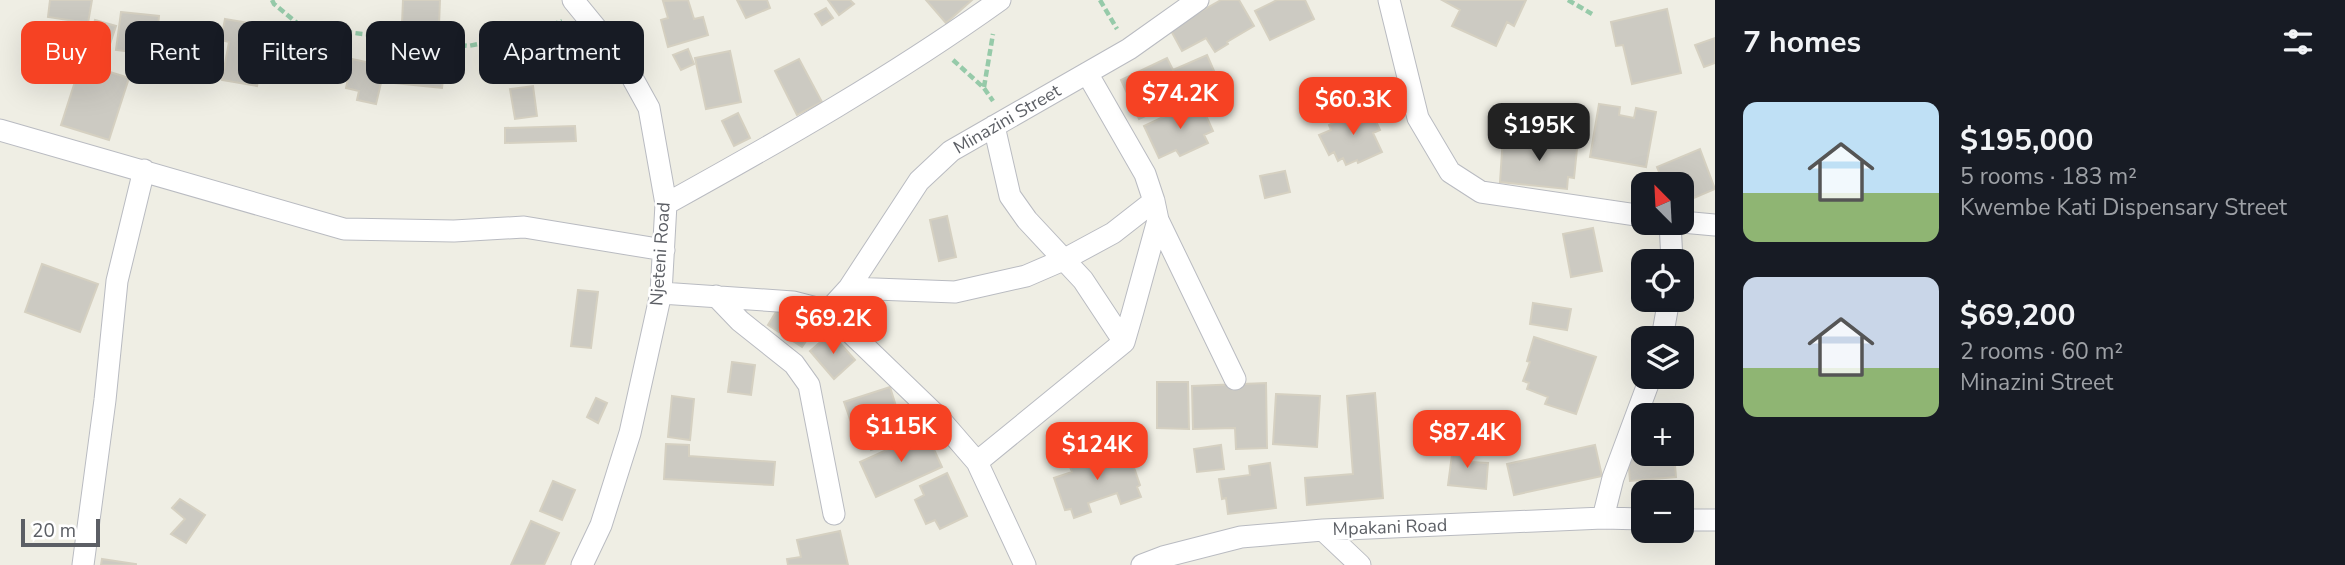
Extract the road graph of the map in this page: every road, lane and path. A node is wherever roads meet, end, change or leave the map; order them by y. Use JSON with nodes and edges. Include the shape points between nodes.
{"nodes":[{"id":1,"x":272,"y":0,"type":"edge"},
{"id":2,"x":999,"y":0,"type":"edge"},
{"id":3,"x":1100,"y":0,"type":"edge"},
{"id":4,"x":1198,"y":0,"type":"edge"},
{"id":5,"x":1389,"y":0,"type":"edge"},
{"id":6,"x":1568,"y":0,"type":"edge"},
{"id":7,"x":577,"y":5,"type":"edge"},
{"id":8,"x":1592,"y":14,"type":"dead end"},
{"id":9,"x":933,"y":46,"type":"junction"},
{"id":10,"x":1129,"y":49,"type":"junction"},
{"id":11,"x":1087,"y":73,"type":"junction"},
{"id":12,"x":984,"y":88,"type":"junction"},
{"id":13,"x":1000,"y":123,"type":"junction"},
{"id":14,"x":0,"y":130,"type":"edge"},
{"id":15,"x":144,"y":170,"type":"junction"},
{"id":16,"x":666,"y":204,"type":"junction"},
{"id":17,"x":1156,"y":211,"type":"junction"},
{"id":18,"x":1631,"y":214,"type":"edge"},
{"id":19,"x":1694,"y":223,"type":"edge"},
{"id":20,"x":1715,"y":225,"type":"edge"},
{"id":21,"x":664,"y":250,"type":"junction"},
{"id":22,"x":1063,"y":260,"type":"junction"},
{"id":23,"x":849,"y":288,"type":"junction"},
{"id":24,"x":661,"y":293,"type":"junction"},
{"id":25,"x":716,"y":296,"type":"junction"},
{"id":26,"x":828,"y":312,"type":"junction"},
{"id":27,"x":1124,"y":342,"type":"junction"},
{"id":28,"x":1235,"y":379,"type":"dead end"},
{"id":29,"x":1646,"y":389,"type":"edge"},
{"id":30,"x":977,"y":462,"type":"junction"},
{"id":31,"x":834,"y":514,"type":"dead end"},
{"id":32,"x":1603,"y":519,"type":"junction"},
{"id":33,"x":1631,"y":519,"type":"edge"},
{"id":34,"x":1694,"y":520,"type":"edge"},
{"id":35,"x":1715,"y":520,"type":"edge"},
{"id":36,"x":1323,"y":530,"type":"junction"},
{"id":37,"x":83,"y":565,"type":"edge"},
{"id":38,"x":582,"y":565,"type":"edge"},
{"id":39,"x":1025,"y":565,"type":"edge"},
{"id":40,"x":1142,"y":565,"type":"edge"},
{"id":41,"x":1360,"y":565,"type":"edge"}],
"edges":[{"from":1,"to":7,"type":"path","via":[[302,27],[468,46],[555,24]]},
{"from":2,"to":9,"type":"street"},
{"from":2,"to":12,"type":"path"},
{"from":3,"to":10,"type":"path"},
{"from":4,"to":10,"type":"street","name":"Minazini Street"},
{"from":5,"to":18,"type":"street","via":[[1418,118],[1450,172],[1481,192]]},
{"from":6,"to":8,"type":"path"},
{"from":7,"to":16,"type":"street","name":"Njeteni Road","via":[[623,61],[649,108]]},
{"from":9,"to":12,"type":"path"},
{"from":9,"to":16,"type":"street"},
{"from":10,"to":11,"type":"street","name":"Minazini Street"},
{"from":11,"to":13,"type":"street","name":"Minazini Street"},
{"from":11,"to":17,"type":"street","via":[[1145,174]]},
{"from":12,"to":13,"type":"path"},
{"from":13,"to":22,"type":"street","via":[[1010,196]]},
{"from":13,"to":23,"type":"street","name":"Minazini Street","via":[[951,151],[919,181]]},
{"from":14,"to":15,"type":"street"},
{"from":15,"to":21,"type":"street","via":[[344,229],[524,227]]},
{"from":15,"to":37,"type":"street","via":[[117,281]]},
{"from":16,"to":21,"type":"street","name":"Njeteni Road"},
{"from":17,"to":22,"type":"street"},
{"from":17,"to":27,"type":"street"},
{"from":17,"to":28,"type":"street"},
{"from":19,"to":20,"type":"street"},
{"from":21,"to":24,"type":"street","name":"Njeteni Road"},
{"from":22,"to":23,"type":"street","via":[[1026,276],[956,292]]},
{"from":22,"to":27,"type":"street"},
{"from":23,"to":26,"type":"street","name":"Minazini Street"},
{"from":24,"to":25,"type":"street"},
{"from":24,"to":38,"type":"street","name":"Njeteni Road","via":[[630,433],[601,525]]},
{"from":25,"to":26,"type":"street","via":[[793,302]]},
{"from":25,"to":31,"type":"street","via":[[794,364],[809,385]]},
{"from":26,"to":30,"type":"street","via":[[938,417]]},
{"from":27,"to":30,"type":"street"},
{"from":29,"to":32,"type":"street"},
{"from":30,"to":39,"type":"street"},
{"from":32,"to":33,"type":"street","name":"Mpakani Road"},
{"from":32,"to":36,"type":"street","name":"Mpakani Road"},
{"from":34,"to":35,"type":"street"},
{"from":36,"to":40,"type":"street","name":"Mpakani Road","via":[[1241,537]]},
{"from":36,"to":41,"type":"street"}]}
